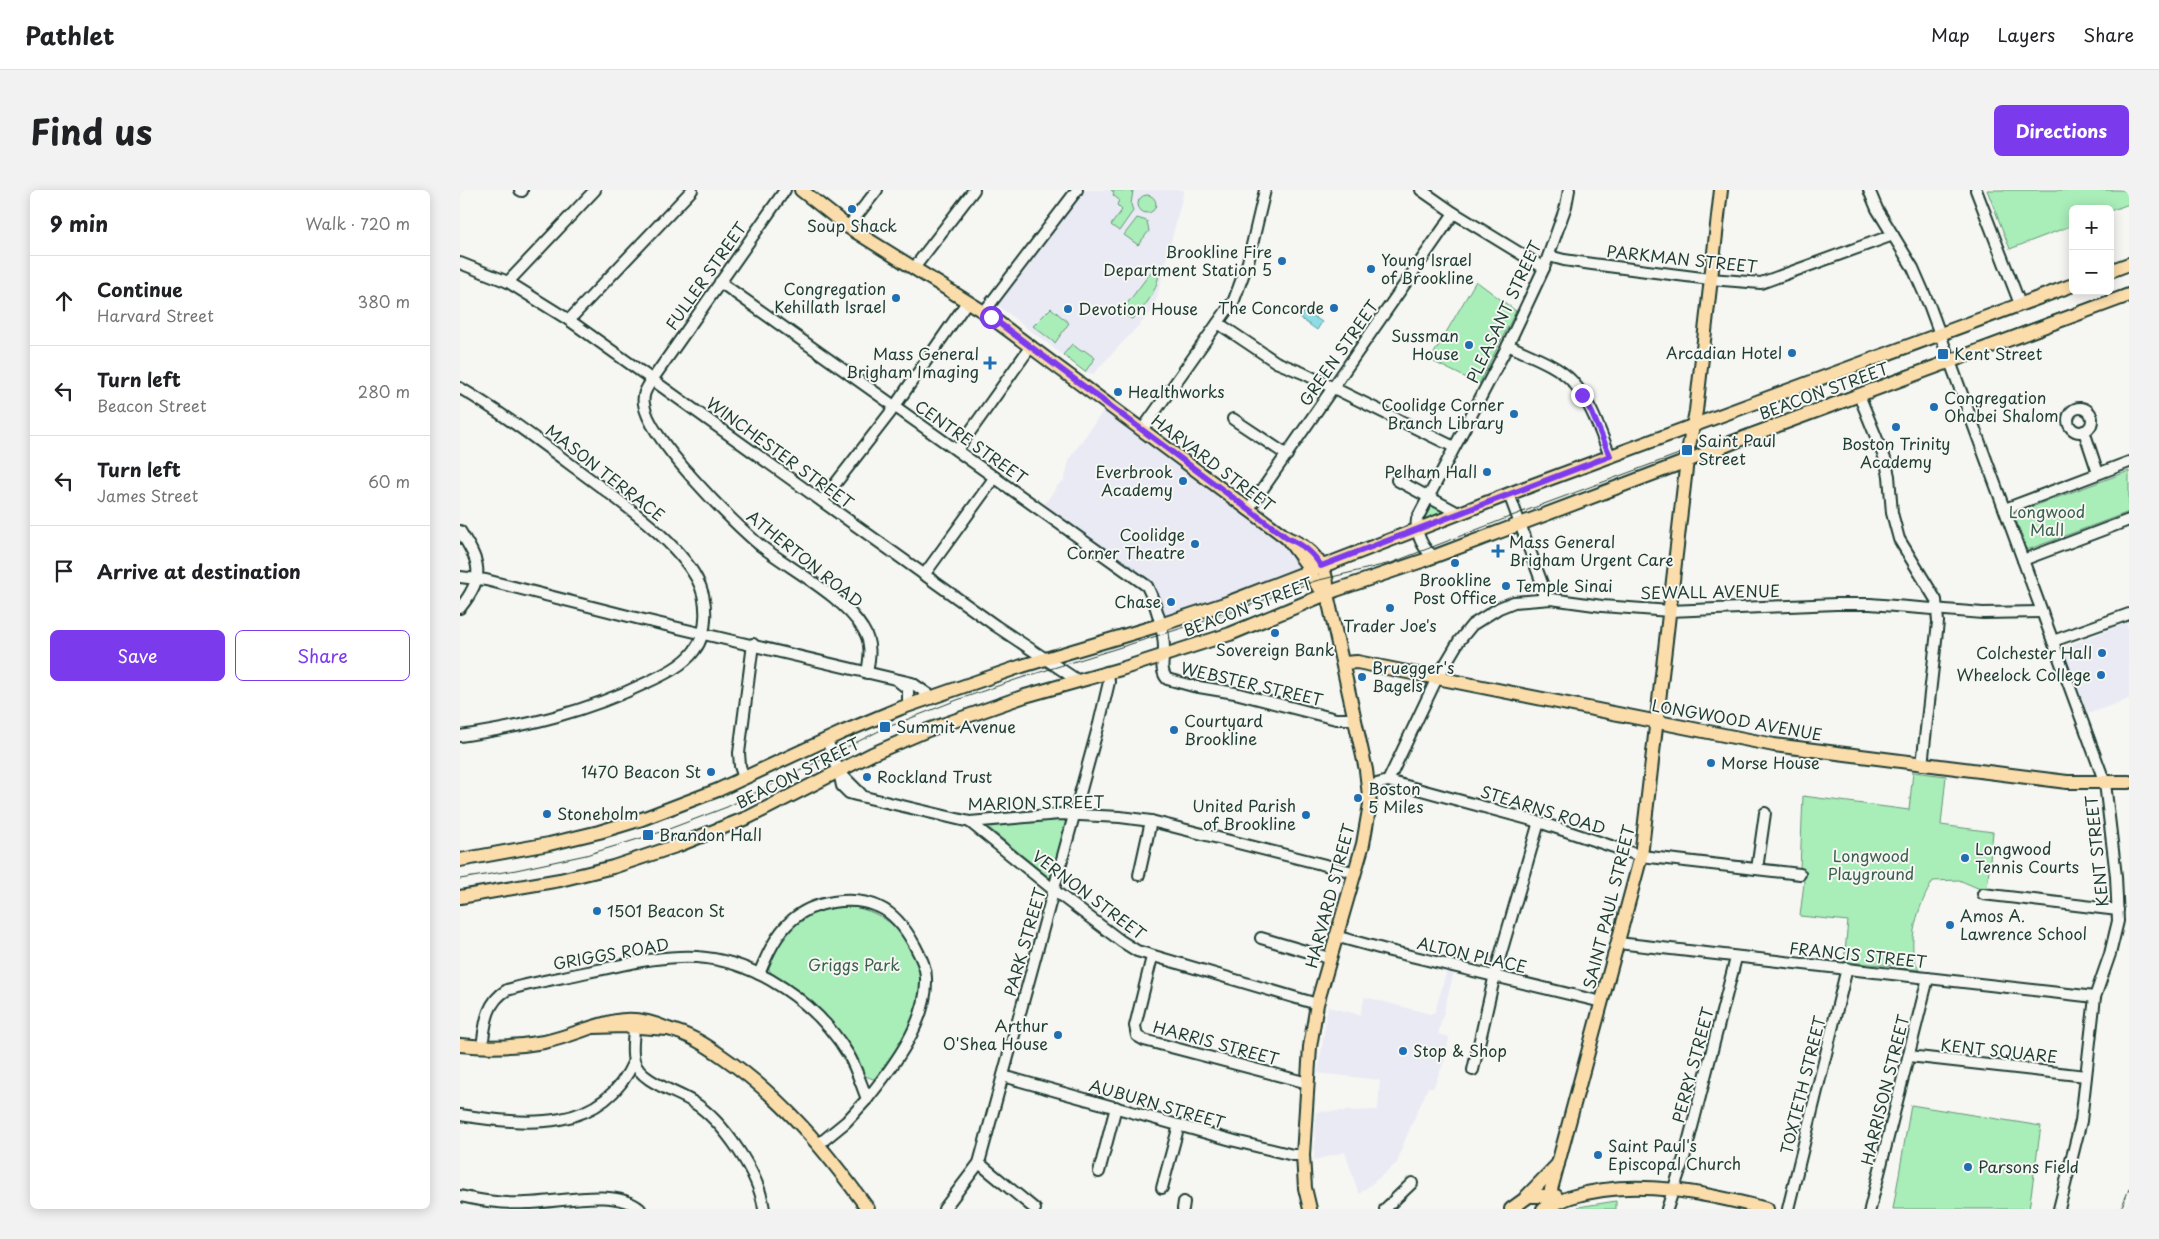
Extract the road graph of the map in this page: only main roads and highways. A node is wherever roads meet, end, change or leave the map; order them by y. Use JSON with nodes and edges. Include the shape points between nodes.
{"nodes":[{"id":1,"x":801,"y":190,"type":"edge"},
{"id":2,"x":1720,"y":190,"type":"edge"},
{"id":3,"x":2129,"y":264,"type":"edge"},
{"id":4,"x":2114,"y":270,"type":"edge"},
{"id":5,"x":2069,"y":286,"type":"edge"},
{"id":6,"x":2129,"y":295,"type":"edge"},
{"id":7,"x":1692,"y":426,"type":"junction"},
{"id":8,"x":1688,"y":462,"type":"junction"},
{"id":9,"x":1316,"y":569,"type":"junction"},
{"id":10,"x":1327,"y":594,"type":"junction"},
{"id":11,"x":1343,"y":663,"type":"junction"},
{"id":12,"x":1658,"y":722,"type":"junction"},
{"id":13,"x":2129,"y":782,"type":"edge"},
{"id":14,"x":460,"y":860,"type":"edge"},
{"id":15,"x":460,"y":897,"type":"edge"},
{"id":16,"x":594,"y":1027,"type":"junction"},
{"id":17,"x":668,"y":1028,"type":"junction"},
{"id":18,"x":460,"y":1045,"type":"edge"},
{"id":19,"x":1558,"y":1164,"type":"junction"},
{"id":20,"x":1526,"y":1197,"type":"junction"},
{"id":21,"x":1546,"y":1204,"type":"edge"},
{"id":22,"x":868,"y":1209,"type":"edge"},
{"id":23,"x":1310,"y":1209,"type":"edge"},
{"id":24,"x":1511,"y":1209,"type":"edge"},
{"id":25,"x":1767,"y":1209,"type":"edge"}],
"edges":[{"from":1,"to":9,"type":"main road","name":"HARVARD STREET","via":[[848,227],[984,312],[1031,346],[1287,538]]},
{"from":2,"to":7,"type":"main road","name":"SAINT PAUL STREET"},
{"from":3,"to":4,"type":"main road"},
{"from":5,"to":7,"type":"main road","name":"BEACON STREET"},
{"from":6,"to":8,"type":"main road","name":"BEACON STREET","via":[[1737,440]]},
{"from":7,"to":8,"type":"main road","name":"SAINT PAUL STREET"},
{"from":7,"to":9,"type":"main road","name":"BEACON STREET"},
{"from":8,"to":10,"type":"main road","name":"BEACON STREET"},
{"from":8,"to":12,"type":"main road","name":"SAINT PAUL STREET"},
{"from":9,"to":10,"type":"main road","name":"HARVARD STREET","via":[[1317,585]]},
{"from":9,"to":14,"type":"main road","name":"BEACON STREET","via":[[1227,603],[908,705],[680,805],[599,832]]},
{"from":10,"to":11,"type":"main road","name":"HARVARD STREET"},
{"from":10,"to":15,"type":"main road","name":"BEACON STREET","via":[[1230,634],[1002,703],[928,730],[884,748],[749,817],[657,853],[560,880]]},
{"from":11,"to":12,"type":"main road","name":"LONGWOOD AVENUE","via":[[1357,662]]},
{"from":11,"to":23,"type":"main road","name":"HARVARD STREET","via":[[1368,786],[1369,812],[1363,844],[1317,1004],[1303,1155]]},
{"from":12,"to":13,"type":"main road","name":"LONGWOOD AVENUE","via":[[1774,745],[1922,765],[2066,782]]},
{"from":12,"to":19,"type":"main road","name":"SAINT PAUL STREET","via":[[1641,856]]},
{"from":16,"to":17,"type":"main road"},
{"from":16,"to":17,"type":"main road","via":[[610,1020],[634,1019],[652,1021]]},
{"from":16,"to":18,"type":"main road","via":[[544,1042],[501,1047]]},
{"from":17,"to":22,"type":"main road","via":[[683,1032],[759,1083],[819,1144]]},
{"from":19,"to":20,"type":"main road"},
{"from":19,"to":21,"type":"main road","name":"SAINT PAUL STREET"},
{"from":20,"to":21,"type":"main road","via":[[1535,1195]]},
{"from":20,"to":24,"type":"main road"},
{"from":21,"to":25,"type":"main road","via":[[1614,1190],[1674,1190]]}]}
